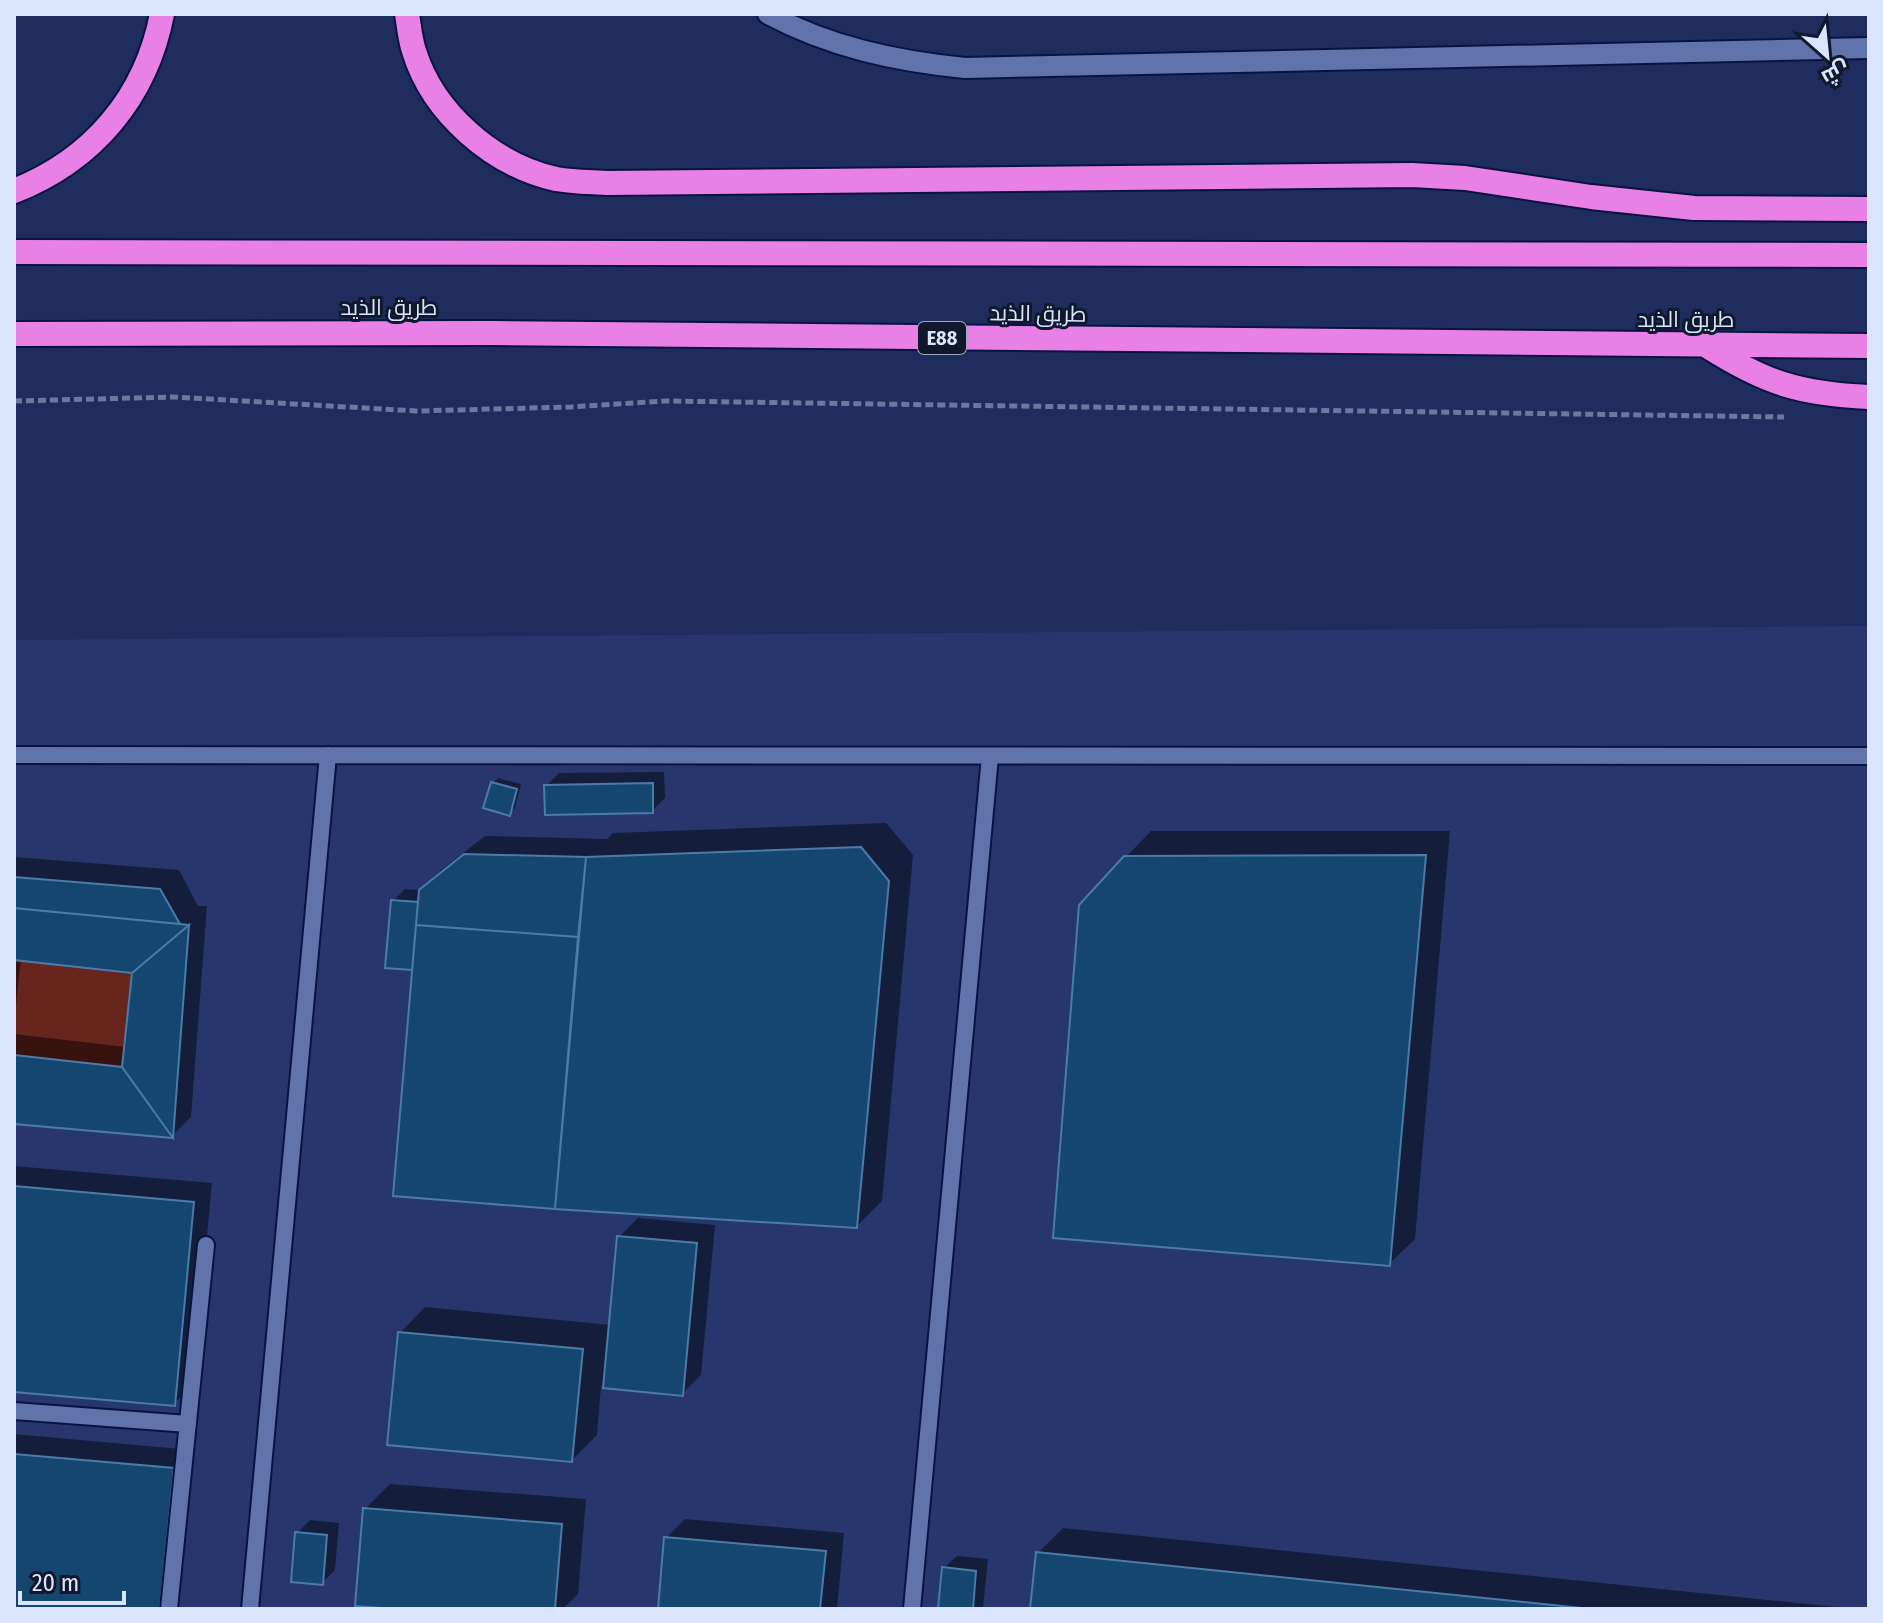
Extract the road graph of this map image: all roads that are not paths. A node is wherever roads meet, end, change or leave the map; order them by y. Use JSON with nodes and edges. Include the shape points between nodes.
{"nodes":[{"id":1,"x":162,"y":14,"type":"edge"},
{"id":2,"x":407,"y":14,"type":"edge"},
{"id":3,"x":768,"y":14,"type":"edge"},
{"id":4,"x":1869,"y":48,"type":"edge"},
{"id":5,"x":14,"y":191,"type":"edge"},
{"id":6,"x":1869,"y":209,"type":"edge"},
{"id":7,"x":14,"y":252,"type":"edge"},
{"id":8,"x":1869,"y":255,"type":"edge"},
{"id":9,"x":14,"y":334,"type":"edge"},
{"id":10,"x":1707,"y":346,"type":"junction"},
{"id":11,"x":1869,"y":346,"type":"edge"},
{"id":12,"x":1869,"y":397,"type":"edge"},
{"id":13,"x":14,"y":755,"type":"edge"},
{"id":14,"x":328,"y":755,"type":"junction"},
{"id":15,"x":990,"y":756,"type":"junction"},
{"id":16,"x":1869,"y":756,"type":"edge"},
{"id":17,"x":206,"y":1245,"type":"dead end"},
{"id":18,"x":14,"y":1411,"type":"edge"},
{"id":19,"x":188,"y":1424,"type":"junction"},
{"id":20,"x":169,"y":1609,"type":"edge"},
{"id":21,"x":250,"y":1609,"type":"edge"},
{"id":22,"x":912,"y":1609,"type":"edge"}],
"edges":[{"from":1,"to":5,"type":"highway","via":[[138,86],[106,130],[65,166]]},
{"from":2,"to":6,"type":"highway","via":[[414,52],[436,97],[468,134],[509,162],[556,179],[622,183],[1412,175],[1694,208]]},
{"from":3,"to":4,"type":"street","via":[[848,48],[905,62],[965,68]]},
{"from":7,"to":8,"type":"highway"},
{"from":9,"to":10,"type":"highway","name":"طريق الذيد","number":"E88","via":[[493,333]]},
{"from":10,"to":11,"type":"highway","name":"طريق الذيد","number":"E88"},
{"from":10,"to":12,"type":"highway","via":[[1744,370],[1785,387]]},
{"from":13,"to":14,"type":"lane"},
{"from":14,"to":15,"type":"lane"},
{"from":14,"to":21,"type":"lane"},
{"from":15,"to":16,"type":"lane"},
{"from":15,"to":22,"type":"lane"},
{"from":17,"to":19,"type":"lane"},
{"from":18,"to":19,"type":"lane"},
{"from":19,"to":20,"type":"lane"}]}
